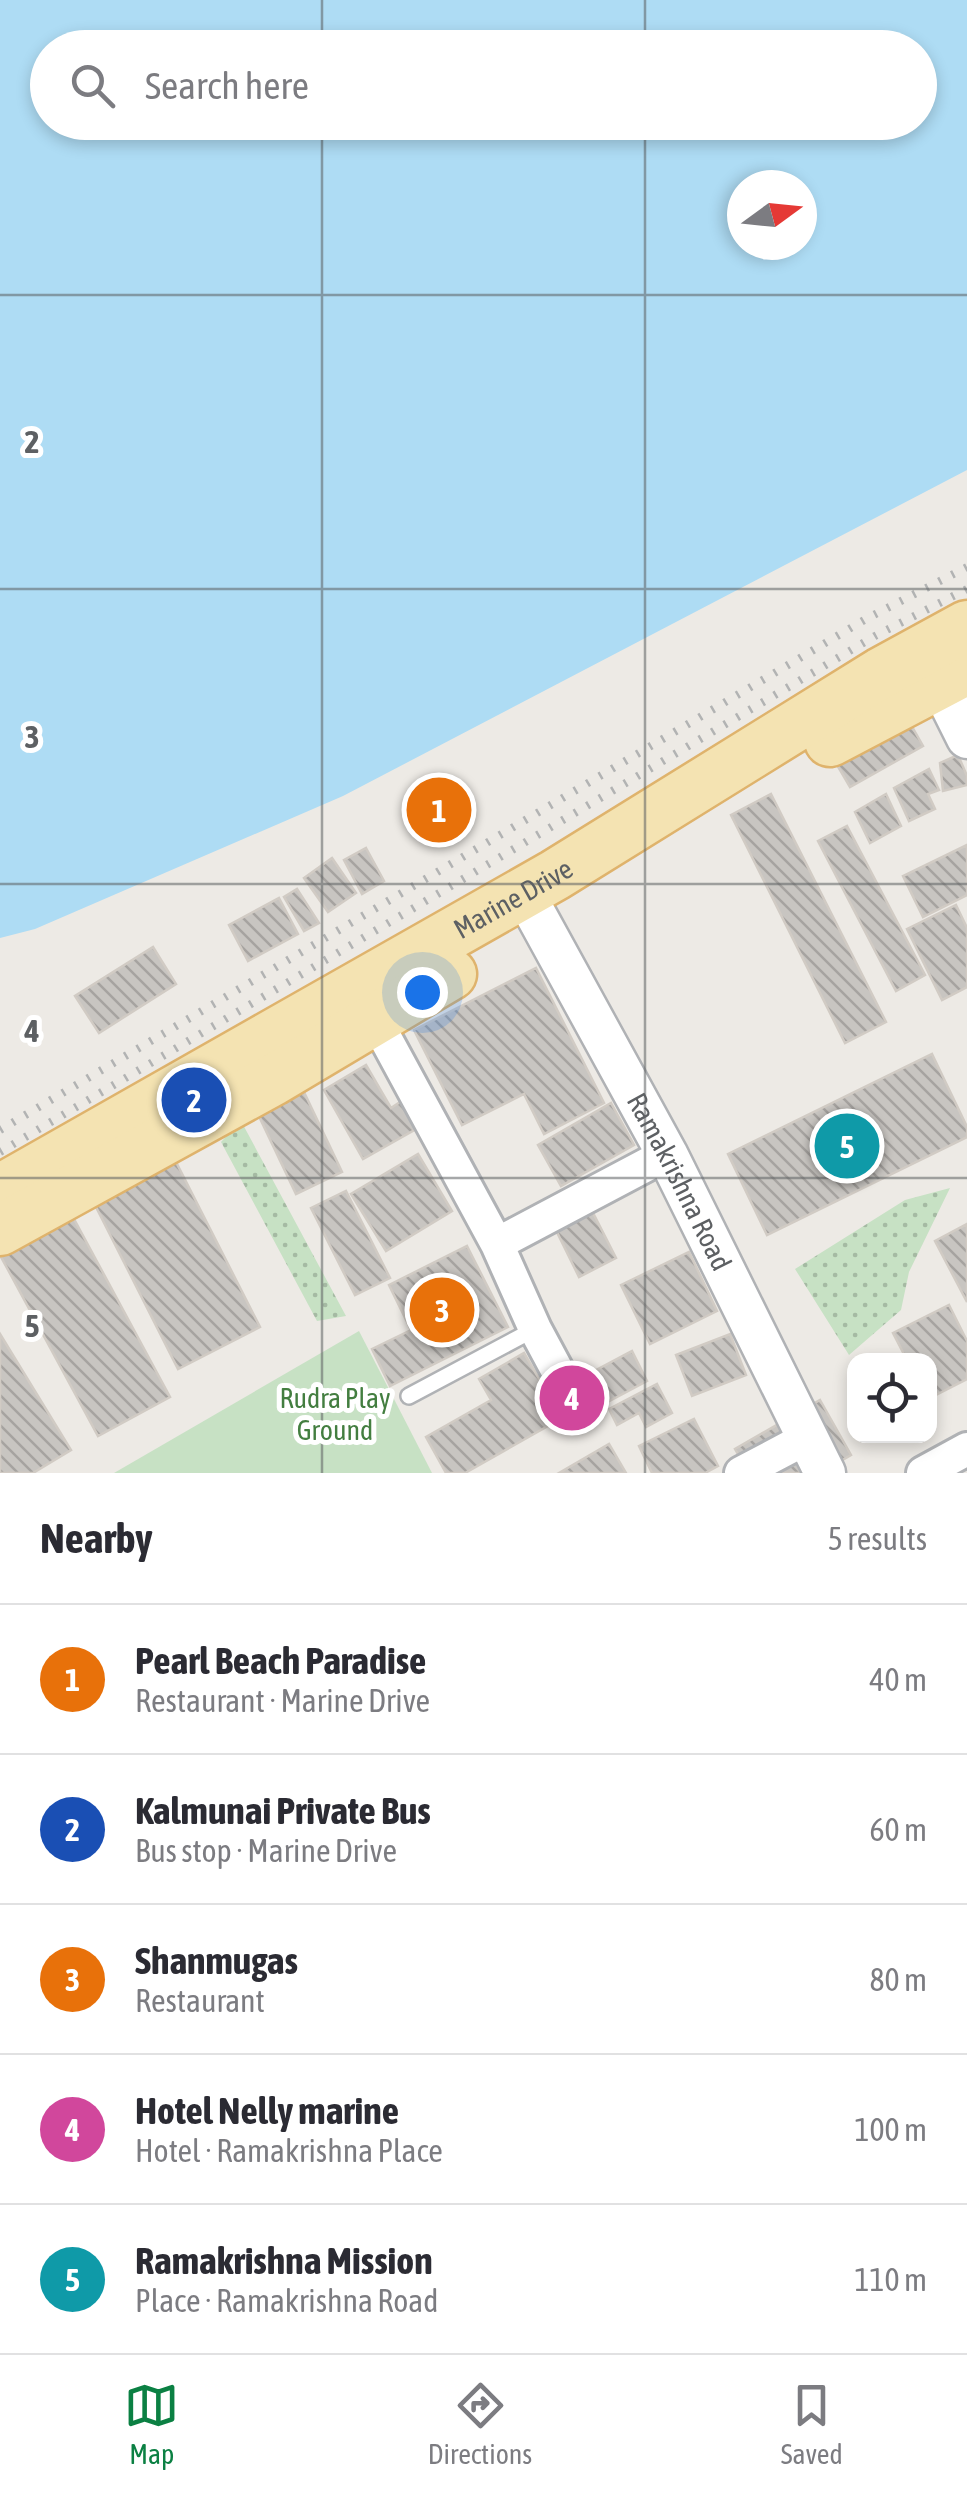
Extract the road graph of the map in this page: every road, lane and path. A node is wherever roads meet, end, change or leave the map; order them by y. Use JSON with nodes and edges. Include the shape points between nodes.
{"nodes":[{"id":1,"x":967,"y":626,"type":"edge"},
{"id":2,"x":953,"y":676,"type":"edge"},
{"id":3,"x":967,"y":738,"type":"edge"},
{"id":4,"x":532,"y":907,"type":"junction"},
{"id":5,"x":375,"y":1019,"type":"junction"},
{"id":6,"x":667,"y":1154,"type":"junction"},
{"id":7,"x":0,"y":1190,"type":"edge"},
{"id":8,"x":0,"y":1230,"type":"edge"},
{"id":9,"x":497,"y":1244,"type":"junction"},
{"id":10,"x":536,"y":1329,"type":"junction"},
{"id":11,"x":409,"y":1396,"type":"dead end"},
{"id":12,"x":572,"y":1398,"type":"dead end"},
{"id":13,"x":967,"y":1450,"type":"edge"},
{"id":14,"x":816,"y":1456,"type":"edge"},
{"id":15,"x":741,"y":1473,"type":"edge"},
{"id":16,"x":923,"y":1473,"type":"edge"}],
"edges":[{"from":1,"to":4,"type":"main road","name":"Marine Drive","via":[[881,674]]},
{"from":2,"to":3,"type":"street"},
{"from":2,"to":4,"type":"main road","name":"Marine Drive"},
{"from":4,"to":5,"type":"main road","name":"Marine Drive"},
{"from":4,"to":6,"type":"street","name":"Ramakrishna Road"},
{"from":4,"to":7,"type":"main road","name":"Marine Drive"},
{"from":5,"to":8,"type":"main road","name":"Marine Drive"},
{"from":5,"to":9,"type":"street"},
{"from":6,"to":9,"type":"street"},
{"from":6,"to":14,"type":"street","name":"Ramakrishna Road"},
{"from":9,"to":10,"type":"street"},
{"from":10,"to":11,"type":"lane"},
{"from":10,"to":12,"type":"street"},
{"from":13,"to":16,"type":"street"},
{"from":14,"to":15,"type":"street"}]}
